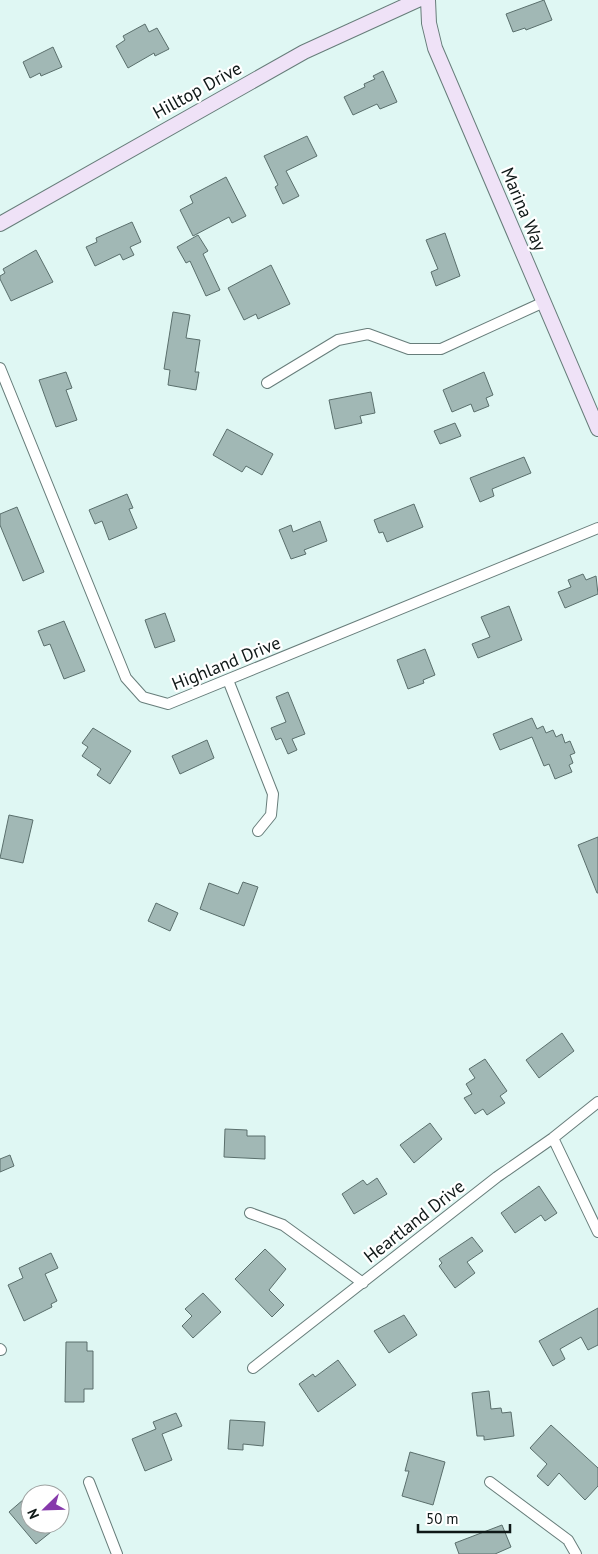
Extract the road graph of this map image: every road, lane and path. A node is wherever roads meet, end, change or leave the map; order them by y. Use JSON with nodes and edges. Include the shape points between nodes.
{"nodes":[{"id":1,"x":418,"y":0,"type":"edge"},
{"id":2,"x":428,"y":0,"type":"edge"},
{"id":3,"x":0,"y":224,"type":"edge"},
{"id":4,"x":544,"y":302,"type":"junction"},
{"id":5,"x":0,"y":368,"type":"edge"},
{"id":6,"x":268,"y":383,"type":"dead end"},
{"id":7,"x":598,"y":429,"type":"edge"},
{"id":8,"x":598,"y":528,"type":"edge"},
{"id":9,"x":228,"y":680,"type":"junction"},
{"id":10,"x":258,"y":831,"type":"dead end"},
{"id":11,"x":598,"y":1102,"type":"edge"},
{"id":12,"x":553,"y":1138,"type":"junction"},
{"id":13,"x":250,"y":1213,"type":"dead end"},
{"id":14,"x":598,"y":1232,"type":"edge"},
{"id":15,"x":363,"y":1283,"type":"junction"},
{"id":16,"x":253,"y":1368,"type":"dead end"},
{"id":17,"x":89,"y":1482,"type":"dead end"},
{"id":18,"x":490,"y":1482,"type":"dead end"},
{"id":19,"x":117,"y":1554,"type":"edge"},
{"id":20,"x":576,"y":1554,"type":"edge"}],
"edges":[{"from":1,"to":3,"type":"street","name":"Hilltop Drive","via":[[304,52]]},
{"from":2,"to":4,"type":"street","name":"Marina Way","via":[[435,48]]},
{"from":4,"to":6,"type":"street","via":[[441,349],[409,349],[368,334],[338,340]]},
{"from":4,"to":7,"type":"street","name":"Marina Way"},
{"from":5,"to":9,"type":"street","name":"Highland Drive","via":[[126,678],[143,697],[168,704]]},
{"from":8,"to":9,"type":"street","name":"Highland Drive"},
{"from":9,"to":10,"type":"street","via":[[273,794],[271,815]]},
{"from":11,"to":12,"type":"street","name":"Heartland Drive"},
{"from":12,"to":14,"type":"street"},
{"from":12,"to":15,"type":"street","name":"Heartland Drive","via":[[497,1177]]},
{"from":13,"to":15,"type":"street","via":[[283,1225]]},
{"from":15,"to":16,"type":"street","name":"Heartland Drive"},
{"from":17,"to":19,"type":"street"},
{"from":18,"to":20,"type":"street","via":[[568,1540]]}]}
